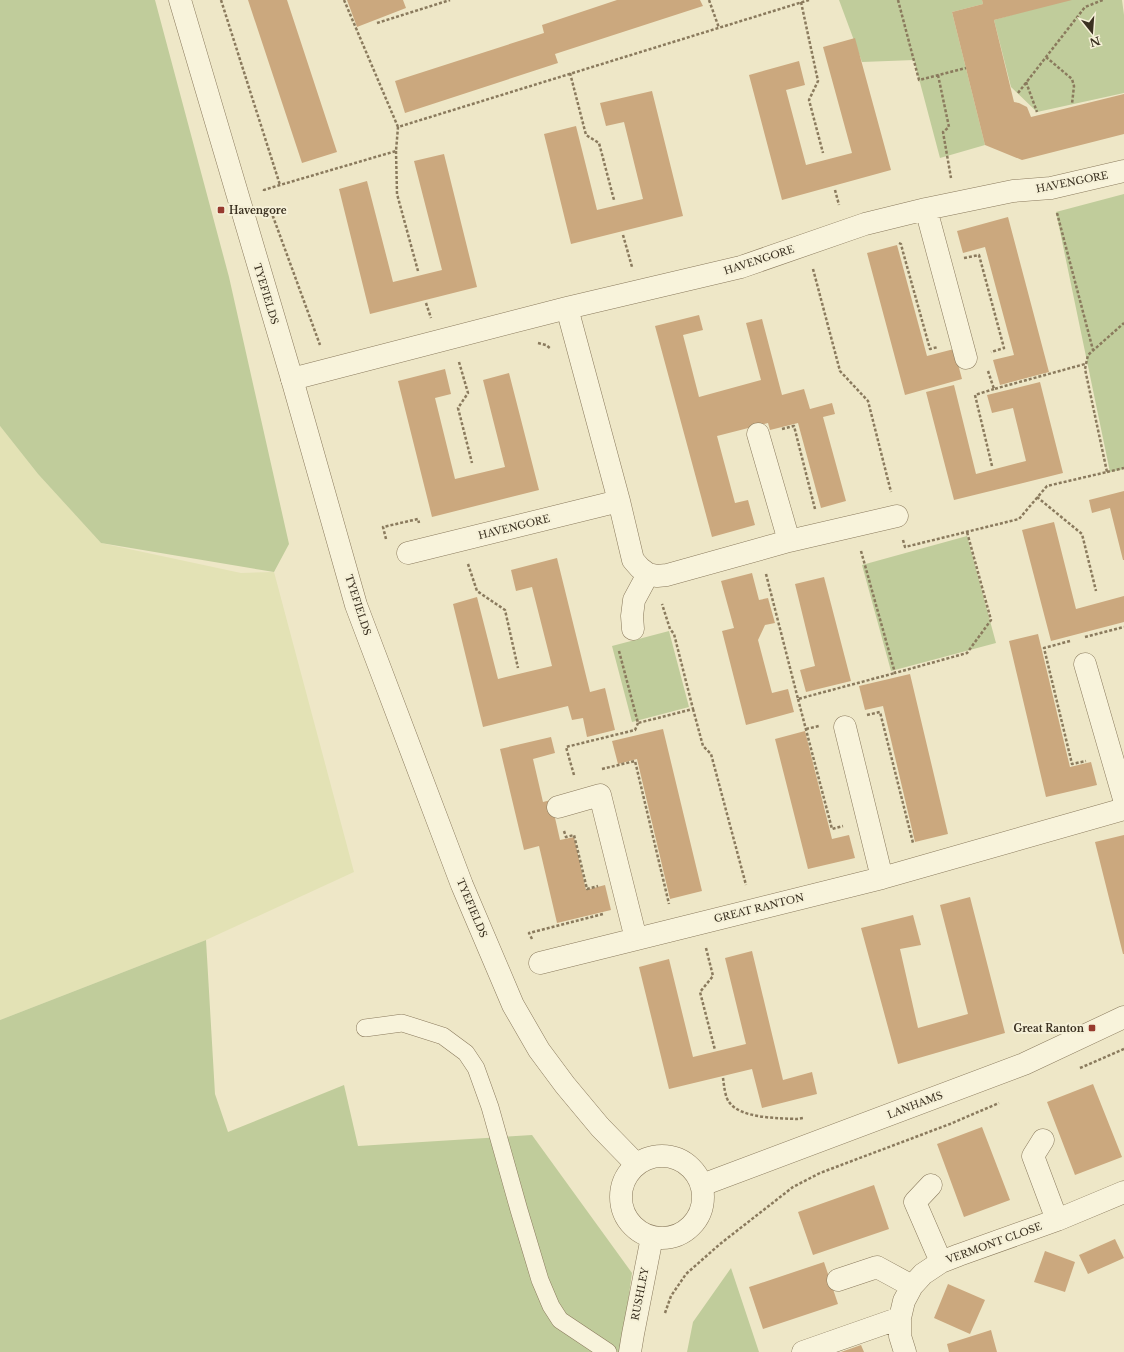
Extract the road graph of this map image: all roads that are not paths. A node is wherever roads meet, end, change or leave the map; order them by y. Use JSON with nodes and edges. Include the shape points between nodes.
{"nodes":[{"id":1,"x":180,"y":0,"type":"edge"},
{"id":2,"x":1124,"y":171,"type":"edge"},
{"id":3,"x":926,"y":208,"type":"junction"},
{"id":4,"x":567,"y":308,"type":"junction"},
{"id":5,"x":975,"y":356,"type":"road end"},
{"id":6,"x":292,"y":379,"type":"junction"},
{"id":7,"x":758,"y":434,"type":"road end"},
{"id":8,"x":619,"y":501,"type":"junction"},
{"id":9,"x":897,"y":516,"type":"road end"},
{"id":10,"x":789,"y":541,"type":"junction"},
{"id":11,"x":408,"y":553,"type":"road end"},
{"id":12,"x":648,"y":574,"type":"junction"},
{"id":13,"x":633,"y":629,"type":"dead end"},
{"id":14,"x":1085,"y":664,"type":"dead end"},
{"id":15,"x":845,"y":727,"type":"dead end"},
{"id":16,"x":1124,"y":799,"type":"edge"},
{"id":17,"x":558,"y":807,"type":"road end"},
{"id":18,"x":1124,"y":809,"type":"edge"},
{"id":19,"x":882,"y":878,"type":"junction"},
{"id":20,"x":636,"y":939,"type":"junction"},
{"id":21,"x":540,"y":963,"type":"dead end"},
{"id":22,"x":1123,"y":1018,"type":"edge"},
{"id":23,"x":365,"y":1028,"type":"dead end"},
{"id":24,"x":1043,"y":1140,"type":"dead end"},
{"id":25,"x":636,"y":1164,"type":"junction"},
{"id":26,"x":702,"y":1185,"type":"junction"},
{"id":27,"x":931,"y":1185,"type":"dead end"},
{"id":28,"x":1124,"y":1192,"type":"edge"},
{"id":29,"x":1057,"y":1220,"type":"junction"},
{"id":30,"x":652,"y":1237,"type":"junction"},
{"id":31,"x":941,"y":1262,"type":"junction"},
{"id":32,"x":838,"y":1280,"type":"dead end"},
{"id":33,"x":912,"y":1286,"type":"junction"},
{"id":34,"x":900,"y":1318,"type":"junction"},
{"id":35,"x":608,"y":1352,"type":"edge"},
{"id":36,"x":630,"y":1352,"type":"edge"},
{"id":37,"x":803,"y":1352,"type":"edge"},
{"id":38,"x":905,"y":1352,"type":"edge"}],
"edges":[{"from":1,"to":6,"type":"street","name":"TYEFIELDS"},
{"from":2,"to":3,"type":"street","name":"HAVENGORE","via":[[1051,188],[1013,191]]},
{"from":3,"to":4,"type":"street","name":"HAVENGORE","via":[[865,224],[741,267]]},
{"from":3,"to":5,"type":"street"},
{"from":4,"to":6,"type":"street","name":"HAVENGORE"},
{"from":4,"to":8,"type":"street"},
{"from":6,"to":25,"type":"street","name":"TYEFIELDS","via":[[356,605],[462,885],[513,1005],[539,1050],[565,1085],[600,1127]]},
{"from":7,"to":10,"type":"street"},
{"from":8,"to":11,"type":"street","name":"HAVENGORE"},
{"from":8,"to":12,"type":"street","via":[[633,560]]},
{"from":9,"to":10,"type":"street"},
{"from":10,"to":12,"type":"street","via":[[667,575]]},
{"from":12,"to":13,"type":"street","via":[[634,600]]},
{"from":14,"to":16,"type":"street"},
{"from":15,"to":19,"type":"street"},
{"from":17,"to":20,"type":"street","via":[[600,795]]},
{"from":18,"to":19,"type":"street","name":"GREAT RANTON"},
{"from":19,"to":20,"type":"street","name":"GREAT RANTON"},
{"from":20,"to":21,"type":"street","name":"GREAT RANTON"},
{"from":22,"to":26,"type":"street","name":"LANHAMS","via":[[1024,1064]]},
{"from":23,"to":35,"type":"lane","via":[[402,1023],[442,1036],[466,1053],[476,1068],[490,1107],[518,1210],[551,1306],[560,1320]]},
{"from":24,"to":29,"type":"street","via":[[1032,1156]]},
{"from":25,"to":26,"type":"street","via":[[655,1156],[675,1157],[692,1168]]},
{"from":25,"to":30,"type":"street","via":[[622,1182],[621,1206],[632,1226]]},
{"from":26,"to":30,"type":"street","via":[[702,1206],[692,1225],[674,1237]]},
{"from":27,"to":31,"type":"street","via":[[915,1202]]},
{"from":28,"to":29,"type":"street","name":"VERMONT CLOSE"},
{"from":29,"to":31,"type":"street","name":"VERMONT CLOSE"},
{"from":30,"to":36,"type":"street","name":"RUSHLEY"},
{"from":31,"to":33,"type":"street","name":"VERMONT CLOSE","via":[[923,1274]]},
{"from":32,"to":33,"type":"street","via":[[877,1267]]},
{"from":33,"to":34,"type":"street","name":"VERMONT CLOSE","via":[[904,1301]]},
{"from":34,"to":37,"type":"street"},
{"from":34,"to":38,"type":"street","name":"VERMONT CLOSE","via":[[900,1336]]}]}
